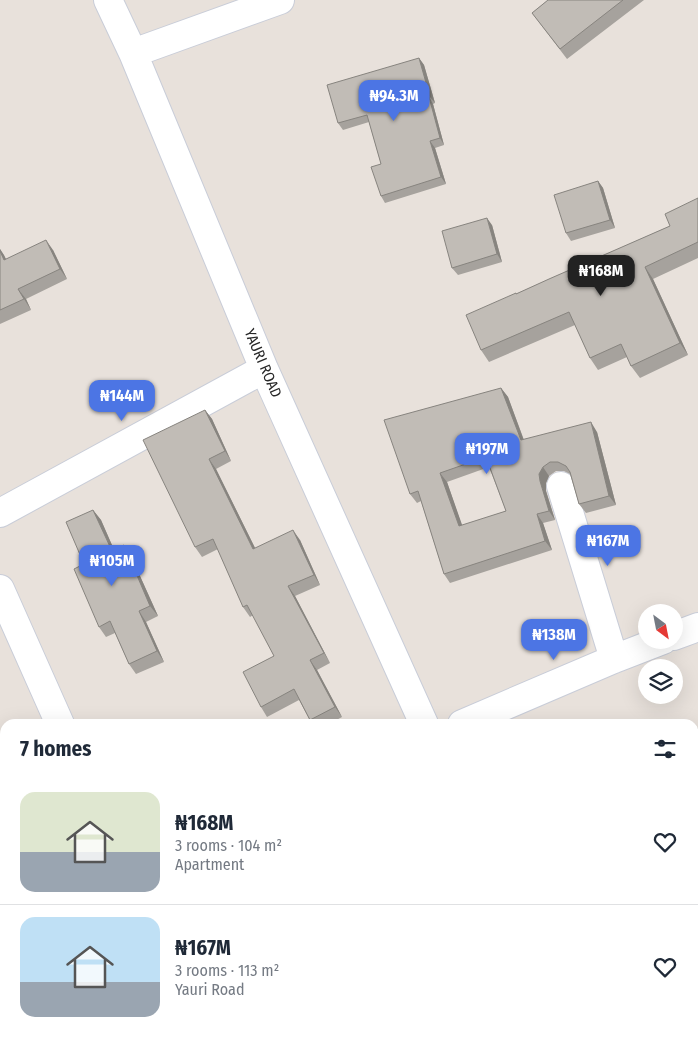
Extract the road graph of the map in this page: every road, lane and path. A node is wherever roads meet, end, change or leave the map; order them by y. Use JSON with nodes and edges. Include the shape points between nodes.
{"nodes":[{"id":1,"x":108,"y":0,"type":"edge"},
{"id":2,"x":280,"y":0,"type":"edge"},
{"id":3,"x":133,"y":53,"type":"junction"},
{"id":4,"x":264,"y":369,"type":"junction"},
{"id":5,"x":561,"y":486,"type":"dead end"},
{"id":6,"x":0,"y":513,"type":"edge"},
{"id":7,"x":0,"y":589,"type":"edge"},
{"id":8,"x":698,"y":627,"type":"edge"},
{"id":9,"x":683,"y":633,"type":"edge"},
{"id":10,"x":640,"y":649,"type":"edge"},
{"id":11,"x":614,"y":659,"type":"junction"},
{"id":12,"x":58,"y":719,"type":"edge"},
{"id":13,"x":422,"y":719,"type":"edge"},
{"id":14,"x":474,"y":719,"type":"edge"}],
"edges":[{"from":1,"to":3,"type":"street","name":"YAURI ROAD"},
{"from":2,"to":3,"type":"street"},
{"from":3,"to":4,"type":"street","name":"YAURI ROAD"},
{"from":4,"to":6,"type":"street"},
{"from":4,"to":13,"type":"street","name":"YAURI ROAD"},
{"from":5,"to":11,"type":"street"},
{"from":7,"to":12,"type":"street"},
{"from":8,"to":9,"type":"street"},
{"from":10,"to":11,"type":"street"},
{"from":11,"to":14,"type":"street"}]}
